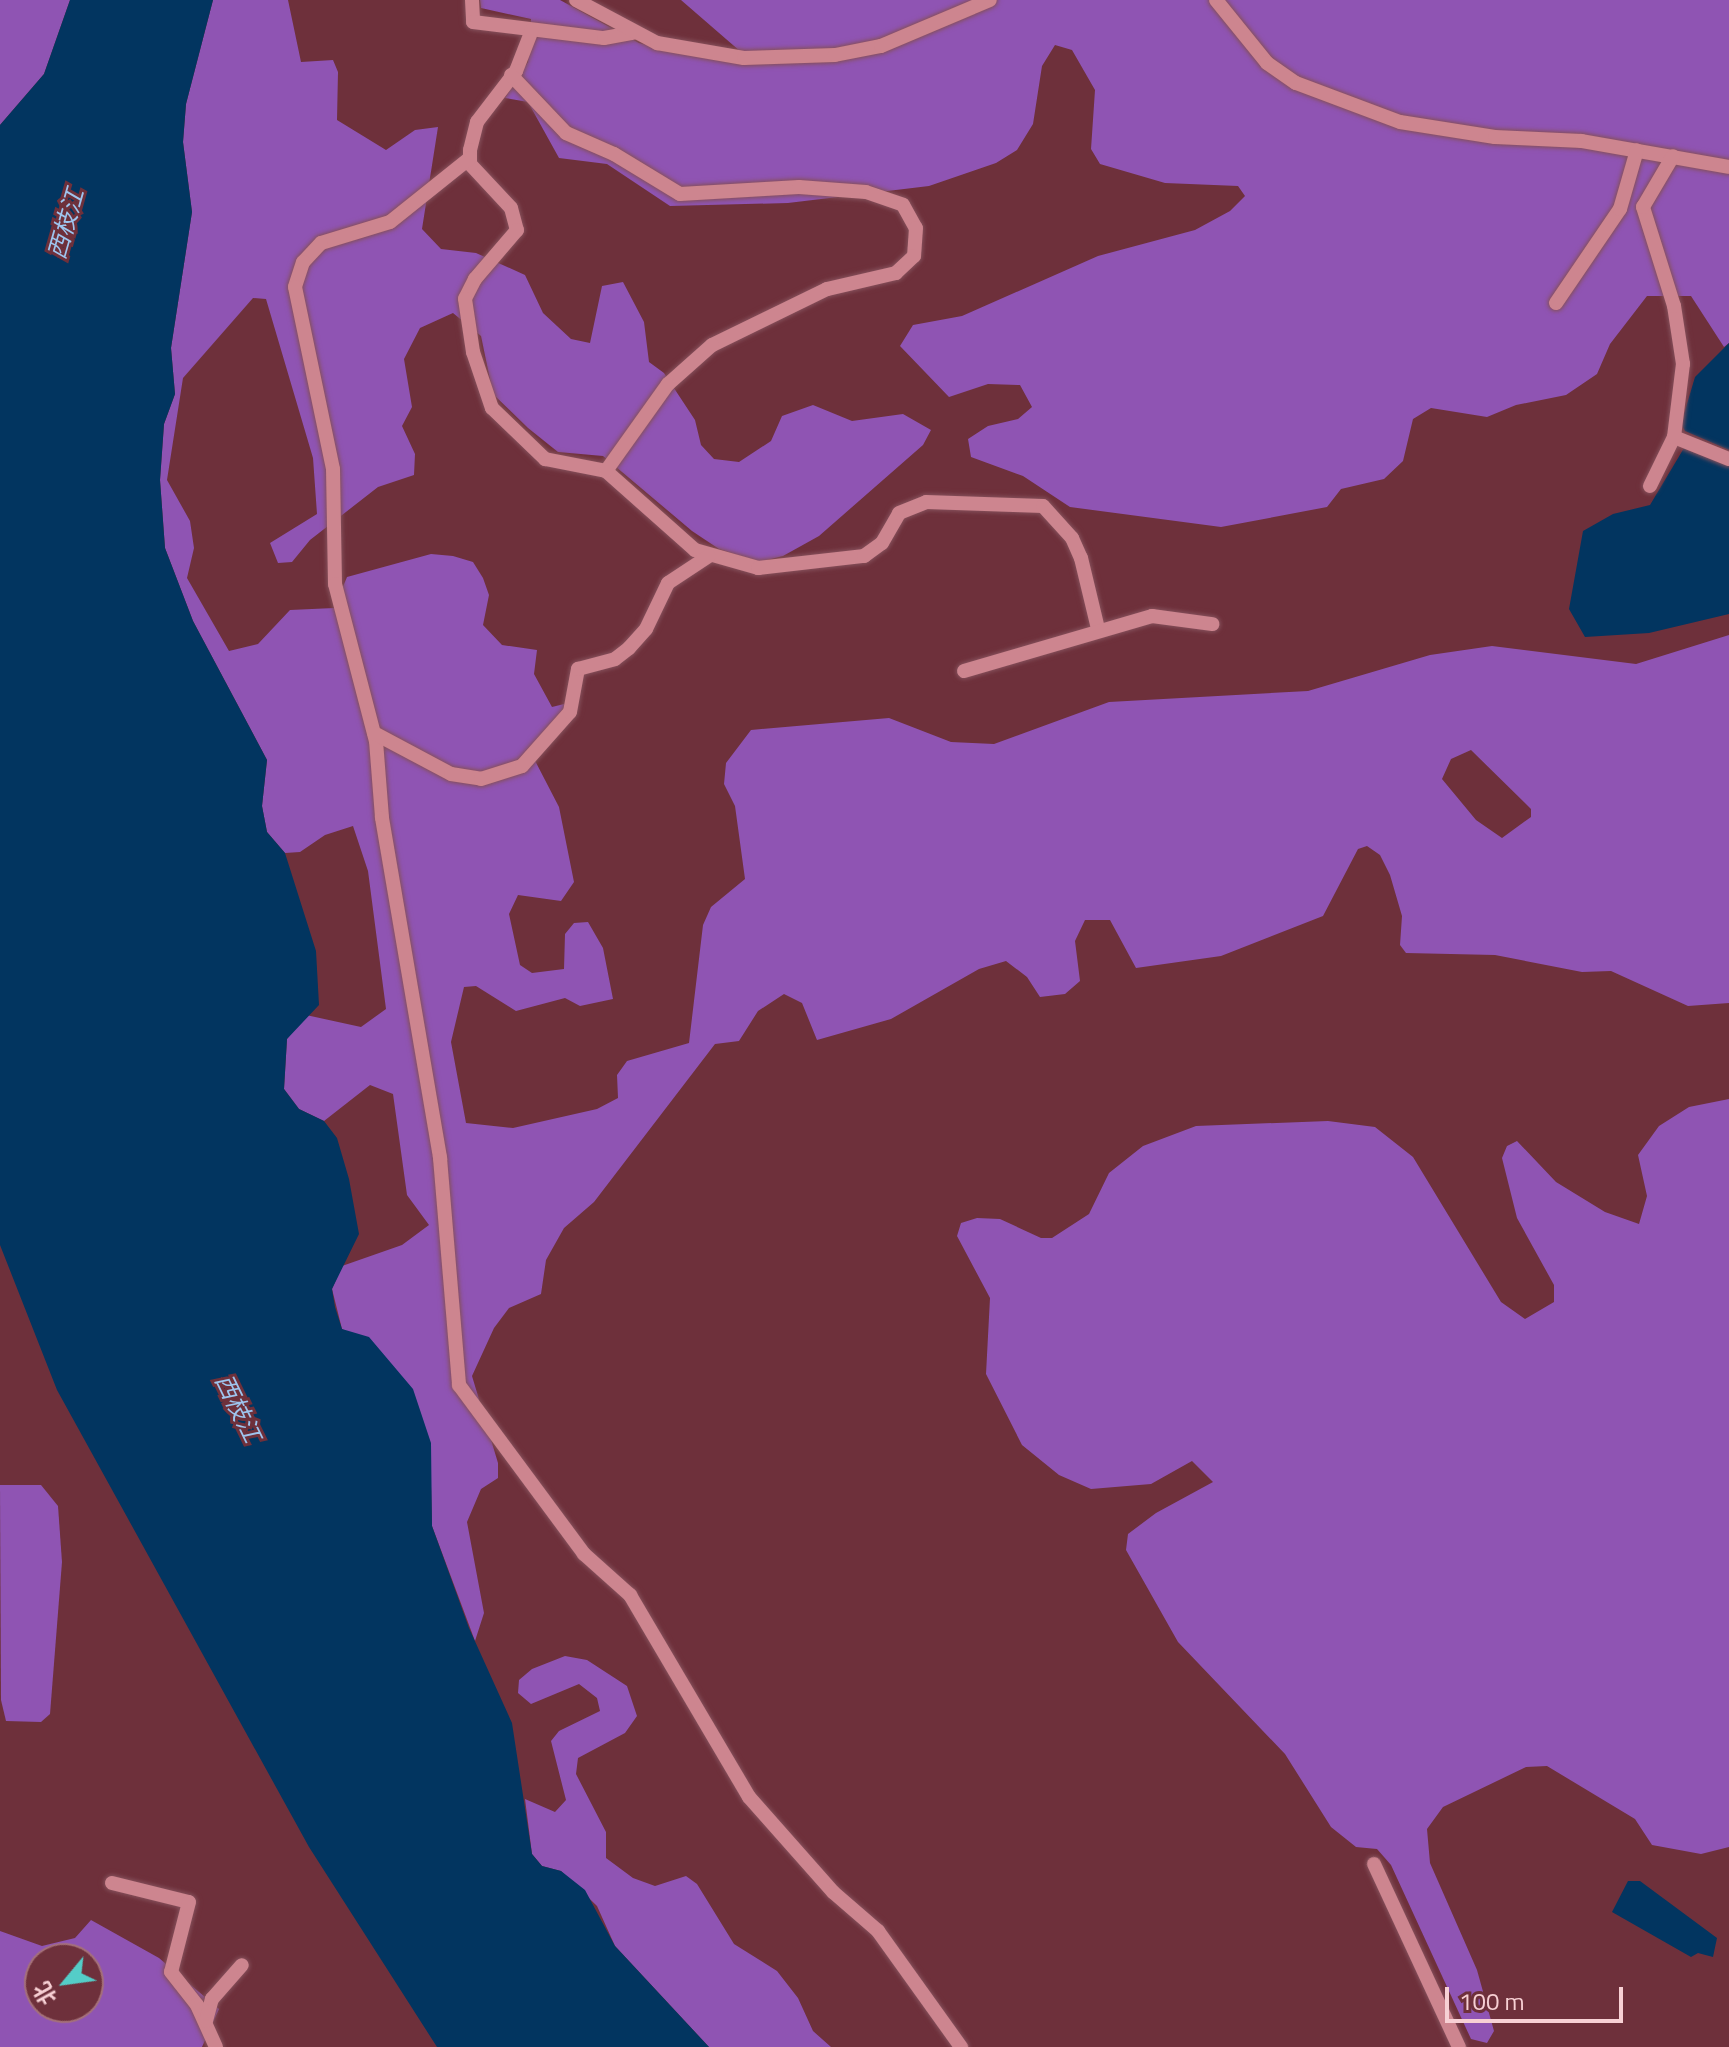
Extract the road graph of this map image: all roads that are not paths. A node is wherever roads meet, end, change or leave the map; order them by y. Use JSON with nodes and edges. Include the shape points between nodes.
{"nodes":[{"id":1,"x":472,"y":0,"type":"edge"},
{"id":2,"x":576,"y":0,"type":"edge"},
{"id":3,"x":990,"y":0,"type":"edge"},
{"id":4,"x":1216,"y":0,"type":"edge"},
{"id":5,"x":532,"y":30,"type":"junction"},
{"id":6,"x":633,"y":33,"type":"junction"},
{"id":7,"x":511,"y":75,"type":"junction"},
{"id":8,"x":1637,"y":150,"type":"junction"},
{"id":9,"x":1673,"y":156,"type":"junction"},
{"id":10,"x":470,"y":158,"type":"junction"},
{"id":11,"x":1729,"y":167,"type":"edge"},
{"id":12,"x":1556,"y":303,"type":"dead end"},
{"id":13,"x":1674,"y":437,"type":"junction"},
{"id":14,"x":1729,"y":459,"type":"edge"},
{"id":15,"x":606,"y":471,"type":"junction"},
{"id":16,"x":1650,"y":486,"type":"dead end"},
{"id":17,"x":709,"y":556,"type":"junction"},
{"id":18,"x":1212,"y":624,"type":"dead end"},
{"id":19,"x":1098,"y":629,"type":"junction"},
{"id":20,"x":964,"y":671,"type":"dead end"},
{"id":21,"x":374,"y":733,"type":"junction"},
{"id":22,"x":1374,"y":1864,"type":"dead end"},
{"id":23,"x":112,"y":1883,"type":"dead end"},
{"id":24,"x":242,"y":1965,"type":"dead end"},
{"id":25,"x":206,"y":2021,"type":"junction"},
{"id":26,"x":216,"y":2047,"type":"edge"},
{"id":27,"x":961,"y":2047,"type":"edge"},
{"id":28,"x":1459,"y":2047,"type":"edge"}],
"edges":[{"from":1,"to":5,"type":"street","via":[[473,22]]},
{"from":2,"to":6,"type":"street"},
{"from":3,"to":6,"type":"street","via":[[881,46],[835,55],[744,58]]},
{"from":4,"to":8,"type":"street","via":[[1267,63],[1296,83],[1400,122]]},
{"from":5,"to":6,"type":"street","via":[[604,38]]},
{"from":5,"to":7,"type":"street"},
{"from":7,"to":10,"type":"street","via":[[477,122]]},
{"from":7,"to":15,"type":"street","via":[[566,133],[614,154],[680,194],[799,187],[866,192],[903,205],[916,228],[914,256],[896,273],[827,289],[702,353],[668,384]]},
{"from":8,"to":9,"type":"street"},
{"from":8,"to":12,"type":"street","via":[[1620,209]]},
{"from":9,"to":11,"type":"street"},
{"from":9,"to":13,"type":"street","via":[[1643,207],[1680,330],[1683,364]]},
{"from":10,"to":15,"type":"street","via":[[478,175],[511,208],[517,230],[475,279],[465,299],[484,396],[545,459]]},
{"from":10,"to":21,"type":"street","via":[[390,222],[321,243],[303,262],[295,287],[333,469],[335,584]]},
{"from":13,"to":14,"type":"street"},
{"from":13,"to":16,"type":"street"},
{"from":15,"to":17,"type":"street","via":[[695,550]]},
{"from":17,"to":19,"type":"street","via":[[758,568],[864,556],[882,543],[899,513],[911,505],[1043,506],[1072,538],[1081,558]]},
{"from":17,"to":21,"type":"street","via":[[668,583],[646,629],[629,648],[615,659],[578,669],[570,712],[522,766],[481,779],[451,774]]},
{"from":18,"to":19,"type":"street","via":[[1152,616]]},
{"from":19,"to":20,"type":"street"},
{"from":21,"to":27,"type":"street","via":[[382,818],[440,1158],[459,1385],[584,1554],[630,1595],[749,1797],[833,1892],[878,1931]]},
{"from":22,"to":28,"type":"street"},
{"from":23,"to":25,"type":"street","via":[[189,1902],[171,1972]]},
{"from":24,"to":25,"type":"street","via":[[212,1999]]},
{"from":25,"to":26,"type":"street"}]}
